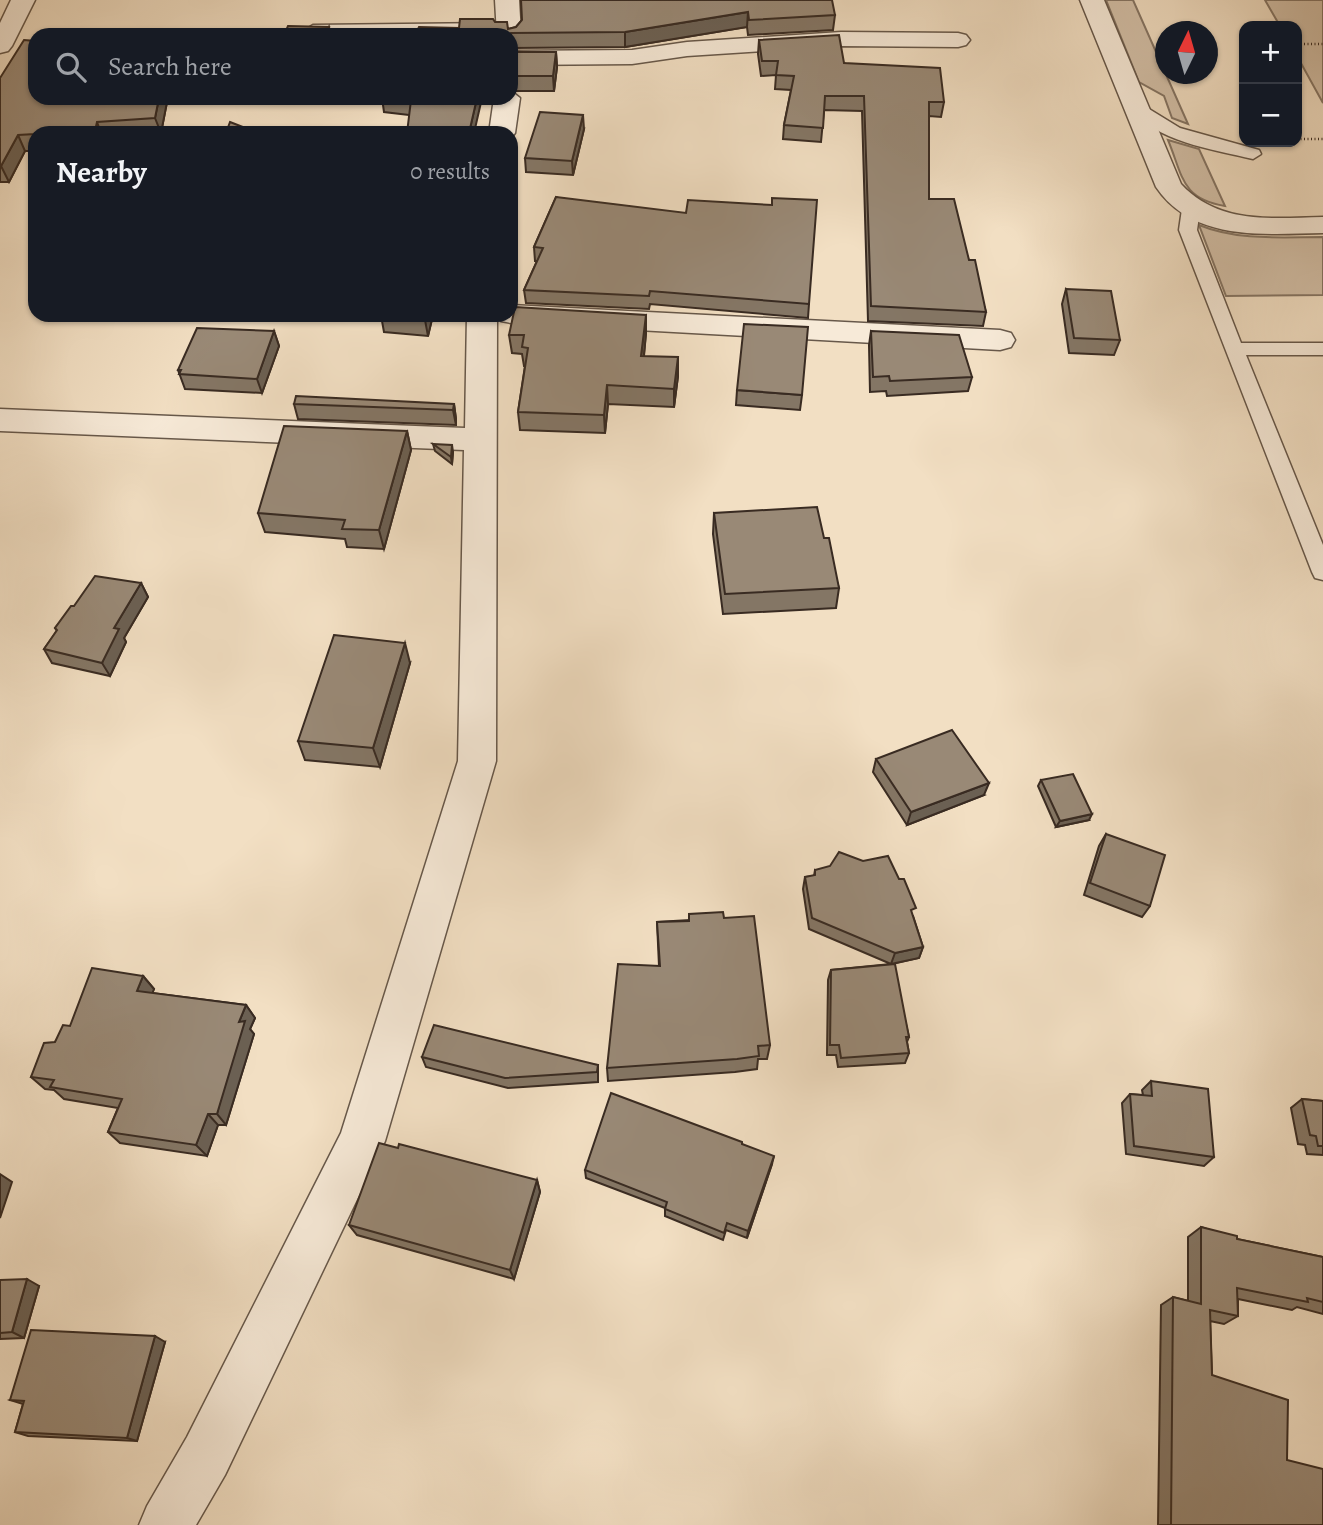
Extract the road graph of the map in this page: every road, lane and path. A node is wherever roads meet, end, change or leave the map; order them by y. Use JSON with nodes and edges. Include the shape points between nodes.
{"nodes":[{"id":1,"x":23,"y":0,"type":"edge"},
{"id":2,"x":508,"y":0,"type":"edge"},
{"id":3,"x":1092,"y":0,"type":"edge"},
{"id":4,"x":509,"y":28,"type":"edge"},
{"id":5,"x":958,"y":40,"type":"dead end"},
{"id":6,"x":1302,"y":44,"type":"edge"},
{"id":7,"x":1323,"y":44,"type":"edge"},
{"id":8,"x":0,"y":46,"type":"edge"},
{"id":9,"x":518,"y":48,"type":"edge"},
{"id":10,"x":506,"y":105,"type":"edge"},
{"id":11,"x":1136,"y":106,"type":"junction"},
{"id":12,"x":503,"y":126,"type":"edge"},
{"id":13,"x":1302,"y":139,"type":"edge"},
{"id":14,"x":1323,"y":139,"type":"edge"},
{"id":15,"x":1252,"y":154,"type":"dead end"},
{"id":16,"x":1191,"y":209,"type":"junction"},
{"id":17,"x":1323,"y":225,"type":"edge"},
{"id":18,"x":518,"y":314,"type":"edge"},
{"id":19,"x":482,"y":322,"type":"edge"},
{"id":20,"x":1000,"y":340,"type":"dead end"},
{"id":21,"x":1234,"y":349,"type":"junction"},
{"id":22,"x":1323,"y":349,"type":"edge"},
{"id":23,"x":0,"y":419,"type":"edge"},
{"id":24,"x":481,"y":440,"type":"junction"},
{"id":25,"x":1323,"y":572,"type":"edge"},
{"id":26,"x":166,"y":1525,"type":"edge"}],
"edges":[{"from":1,"to":8,"type":"street"},
{"from":2,"to":4,"type":"street"},
{"from":3,"to":11,"type":"street"},
{"from":5,"to":9,"type":"street","via":[[841,39],[632,57]]},
{"from":6,"to":7,"type":"path"},
{"from":10,"to":12,"type":"street"},
{"from":11,"to":15,"type":"lane","via":[[1146,118],[1166,128]]},
{"from":11,"to":16,"type":"street","via":[[1170,187]]},
{"from":13,"to":14,"type":"path"},
{"from":16,"to":17,"type":"street","via":[[1230,223]]},
{"from":16,"to":21,"type":"lane","via":[[1188,230]]},
{"from":18,"to":20,"type":"street"},
{"from":19,"to":24,"type":"street"},
{"from":21,"to":22,"type":"lane"},
{"from":21,"to":25,"type":"lane"},
{"from":23,"to":24,"type":"street"},
{"from":24,"to":26,"type":"street","via":[[477,761],[362,1141],[206,1456]]}]}
